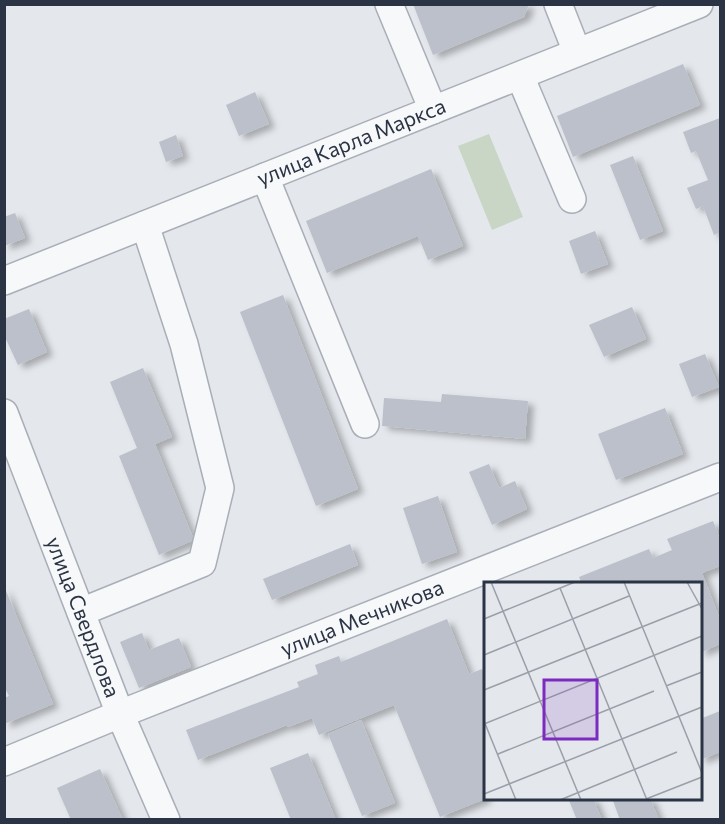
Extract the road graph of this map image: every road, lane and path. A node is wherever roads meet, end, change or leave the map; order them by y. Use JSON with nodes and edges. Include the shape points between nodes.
{"nodes":[{"id":1,"x":389,"y":4,"type":"edge"},
{"id":2,"x":558,"y":4,"type":"edge"},
{"id":3,"x":699,"y":4,"type":"edge"},
{"id":4,"x":578,"y":52,"type":"junction"},
{"id":5,"x":520,"y":76,"type":"junction"},
{"id":6,"x":433,"y":110,"type":"junction"},
{"id":7,"x":265,"y":177,"type":"junction"},
{"id":8,"x":572,"y":199,"type":"dead end"},
{"id":9,"x":146,"y":225,"type":"junction"},
{"id":10,"x":4,"y":281,"type":"edge"},
{"id":11,"x":4,"y":413,"type":"edge"},
{"id":12,"x":365,"y":424,"type":"dead end"},
{"id":13,"x":720,"y":477,"type":"edge"},
{"id":14,"x":81,"y":612,"type":"junction"},
{"id":15,"x":120,"y":714,"type":"junction"},
{"id":16,"x":4,"y":762,"type":"edge"},
{"id":17,"x":166,"y":819,"type":"edge"}],
"edges":[{"from":1,"to":6,"type":"street"},
{"from":2,"to":4,"type":"street"},
{"from":3,"to":4,"type":"street","name":"улица Карла Маркса"},
{"from":4,"to":5,"type":"street","name":"улица Карла Маркса"},
{"from":5,"to":6,"type":"street","name":"улица Карла Маркса"},
{"from":5,"to":8,"type":"street"},
{"from":6,"to":7,"type":"street","name":"улица Карла Маркса"},
{"from":7,"to":9,"type":"street","name":"улица Карла Маркса"},
{"from":7,"to":12,"type":"street"},
{"from":9,"to":10,"type":"street","name":"улица Карла Маркса"},
{"from":9,"to":14,"type":"street","via":[[184,344],[220,488],[202,563]]},
{"from":11,"to":14,"type":"street","name":"улица Свердлова"},
{"from":13,"to":15,"type":"street","name":"улица Мечникова"},
{"from":14,"to":15,"type":"street","name":"улица Свердлова"},
{"from":15,"to":16,"type":"street","name":"улица Мечникова"},
{"from":15,"to":17,"type":"street","name":"улица Свердлова"}]}
